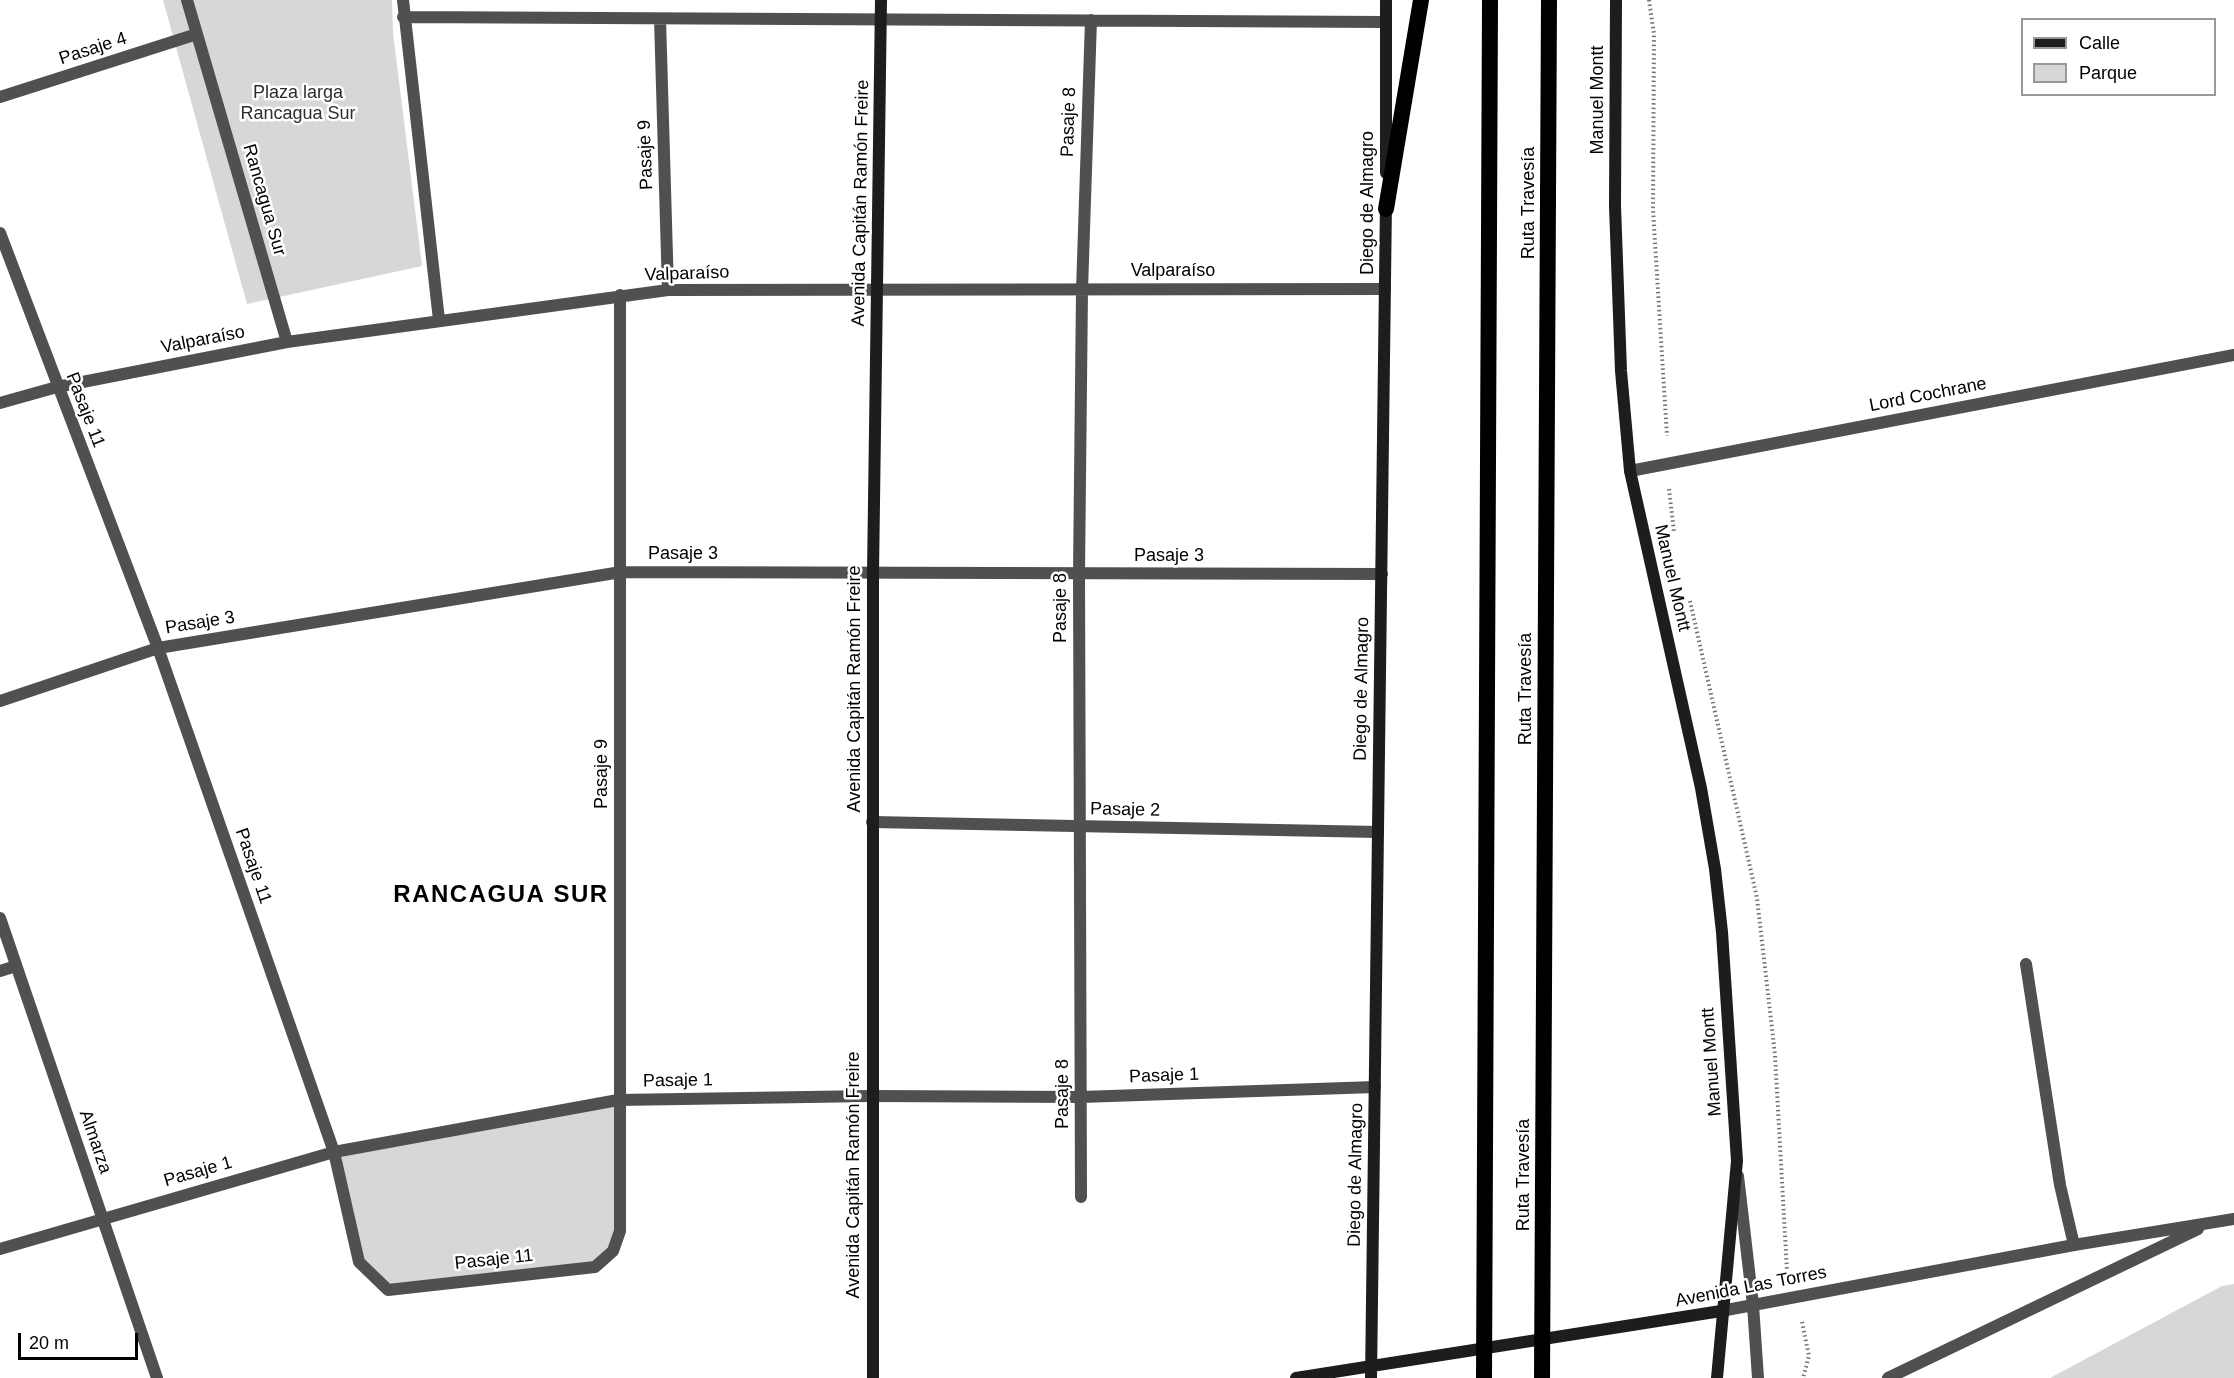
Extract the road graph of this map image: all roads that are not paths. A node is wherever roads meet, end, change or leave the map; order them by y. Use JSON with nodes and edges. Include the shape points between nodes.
{"nodes":[{"id":1,"x":187,"y":0,"type":"edge"},
{"id":2,"x":402,"y":0,"type":"edge"},
{"id":3,"x":881,"y":0,"type":"edge"},
{"id":4,"x":1386,"y":0,"type":"edge"},
{"id":5,"x":1421,"y":0,"type":"edge"},
{"id":6,"x":1490,"y":0,"type":"edge"},
{"id":7,"x":1549,"y":0,"type":"edge"},
{"id":8,"x":1616,"y":0,"type":"edge"},
{"id":9,"x":403,"y":17,"type":"junction"},
{"id":10,"x":660,"y":19,"type":"junction"},
{"id":11,"x":880,"y":19,"type":"junction"},
{"id":12,"x":1090,"y":20,"type":"junction"},
{"id":13,"x":1386,"y":22,"type":"junction"},
{"id":14,"x":197,"y":34,"type":"junction"},
{"id":15,"x":0,"y":97,"type":"edge"},
{"id":16,"x":1386,"y":209,"type":"junction"},
{"id":17,"x":0,"y":233,"type":"edge"},
{"id":18,"x":1385,"y":289,"type":"junction"},
{"id":19,"x":668,"y":290,"type":"junction"},
{"id":20,"x":878,"y":290,"type":"junction"},
{"id":21,"x":1082,"y":290,"type":"junction"},
{"id":22,"x":620,"y":295,"type":"junction"},
{"id":23,"x":439,"y":321,"type":"junction"},
{"id":24,"x":287,"y":342,"type":"junction"},
{"id":25,"x":2234,"y":355,"type":"edge"},
{"id":26,"x":57,"y":387,"type":"junction"},
{"id":27,"x":0,"y":403,"type":"edge"},
{"id":28,"x":1630,"y":471,"type":"junction"},
{"id":29,"x":621,"y":572,"type":"junction"},
{"id":30,"x":873,"y":573,"type":"junction"},
{"id":31,"x":1079,"y":573,"type":"junction"},
{"id":32,"x":1382,"y":574,"type":"junction"},
{"id":33,"x":158,"y":648,"type":"junction"},
{"id":34,"x":0,"y":701,"type":"edge"},
{"id":35,"x":872,"y":822,"type":"junction"},
{"id":36,"x":1079,"y":827,"type":"junction"},
{"id":37,"x":1378,"y":832,"type":"junction"},
{"id":38,"x":0,"y":918,"type":"edge"},
{"id":39,"x":2026,"y":964,"type":"dead end"},
{"id":40,"x":16,"y":966,"type":"junction"},
{"id":41,"x":0,"y":971,"type":"edge"},
{"id":42,"x":1375,"y":1087,"type":"junction"},
{"id":43,"x":871,"y":1096,"type":"junction"},
{"id":44,"x":1081,"y":1097,"type":"junction"},
{"id":45,"x":618,"y":1100,"type":"junction"},
{"id":46,"x":334,"y":1152,"type":"junction"},
{"id":47,"x":1737,"y":1161,"type":"junction"},
{"id":48,"x":1081,"y":1197,"type":"dead end"},
{"id":49,"x":102,"y":1217,"type":"junction"},
{"id":50,"x":2234,"y":1219,"type":"edge"},
{"id":51,"x":2210,"y":1223,"type":"junction"},
{"id":52,"x":2074,"y":1245,"type":"junction"},
{"id":53,"x":0,"y":1249,"type":"edge"},
{"id":54,"x":613,"y":1251,"type":"joint"},
{"id":55,"x":1753,"y":1305,"type":"junction"},
{"id":56,"x":1721,"y":1311,"type":"junction"},
{"id":57,"x":1371,"y":1372,"type":"edge"},
{"id":58,"x":157,"y":1378,"type":"edge"},
{"id":59,"x":873,"y":1378,"type":"edge"},
{"id":60,"x":1296,"y":1378,"type":"edge"},
{"id":61,"x":1484,"y":1378,"type":"edge"},
{"id":62,"x":1542,"y":1378,"type":"edge"},
{"id":63,"x":1717,"y":1378,"type":"edge"},
{"id":64,"x":1758,"y":1378,"type":"edge"},
{"id":65,"x":1888,"y":1378,"type":"edge"}],
"edges":[{"from":1,"to":14,"type":"street","name":"Rancagua Sur"},
{"from":2,"to":9,"type":"street"},
{"from":3,"to":11,"type":"main road","name":"Avenida Capitán Ramón Freire"},
{"from":4,"to":13,"type":"main road","name":"Diego de Almagro"},
{"from":5,"to":16,"type":"highway"},
{"from":6,"to":61,"type":"highway"},
{"from":7,"to":62,"type":"highway","name":"Ruta Travesía"},
{"from":8,"to":28,"type":"main road","name":"Manuel Montt","via":[[1615,206],[1621,371]]},
{"from":9,"to":10,"type":"street"},
{"from":9,"to":23,"type":"street"},
{"from":10,"to":11,"type":"street"},
{"from":10,"to":19,"type":"street","name":"Pasaje 9"},
{"from":11,"to":12,"type":"street"},
{"from":11,"to":20,"type":"main road","name":"Avenida Capitán Ramón Freire"},
{"from":12,"to":13,"type":"street"},
{"from":12,"to":21,"type":"street","name":"Pasaje 8"},
{"from":13,"to":16,"type":"main road","name":"Diego de Almagro"},
{"from":14,"to":15,"type":"street","name":"Pasaje 4"},
{"from":14,"to":24,"type":"street","name":"Rancagua Sur"},
{"from":16,"to":18,"type":"main road","name":"Diego de Almagro"},
{"from":17,"to":26,"type":"street","name":"Pasaje 11"},
{"from":18,"to":21,"type":"street","name":"Valparaíso"},
{"from":18,"to":32,"type":"main road","name":"Diego de Almagro"},
{"from":19,"to":20,"type":"street","name":"Valparaíso"},
{"from":19,"to":22,"type":"street","name":"Valparaíso"},
{"from":20,"to":21,"type":"street","name":"Valparaíso"},
{"from":20,"to":30,"type":"main road","name":"Avenida Capitán Ramón Freire"},
{"from":21,"to":31,"type":"street","name":"Pasaje 8"},
{"from":22,"to":23,"type":"street","name":"Valparaíso"},
{"from":22,"to":29,"type":"street","name":"Pasaje 9"},
{"from":23,"to":24,"type":"street","name":"Valparaíso"},
{"from":24,"to":26,"type":"street","name":"Valparaíso"},
{"from":25,"to":28,"type":"street","name":"Lord Cochrane"},
{"from":26,"to":27,"type":"street","name":"Valparaíso"},
{"from":26,"to":33,"type":"street","name":"Pasaje 11"},
{"from":28,"to":47,"type":"main road","name":"Manuel Montt","via":[[1699,777],[1715,869]]},
{"from":29,"to":30,"type":"street","name":"Pasaje 3"},
{"from":29,"to":33,"type":"street","name":"Pasaje 3"},
{"from":29,"to":45,"type":"street","name":"Pasaje 9"},
{"from":30,"to":31,"type":"street","name":"Pasaje 3"},
{"from":30,"to":35,"type":"main road","name":"Avenida Capitán Ramón Freire"},
{"from":31,"to":32,"type":"street","name":"Pasaje 3"},
{"from":31,"to":36,"type":"street","name":"Pasaje 8"},
{"from":32,"to":37,"type":"main road","name":"Diego de Almagro"},
{"from":33,"to":34,"type":"street","name":"Pasaje 3"},
{"from":33,"to":46,"type":"street","name":"Pasaje 11"},
{"from":35,"to":36,"type":"street","name":"Pasaje 2"},
{"from":35,"to":43,"type":"main road","name":"Avenida Capitán Ramón Freire"},
{"from":36,"to":37,"type":"street","name":"Pasaje 2"},
{"from":36,"to":44,"type":"street","name":"Pasaje 8"},
{"from":37,"to":42,"type":"main road","name":"Diego de Almagro"},
{"from":38,"to":40,"type":"street","name":"Almarza"},
{"from":39,"to":52,"type":"street","via":[[2060,1185]]},
{"from":40,"to":41,"type":"street"},
{"from":40,"to":49,"type":"street","name":"Almarza"},
{"from":42,"to":44,"type":"street","name":"Pasaje 1"},
{"from":42,"to":57,"type":"main road","name":"Diego de Almagro"},
{"from":43,"to":44,"type":"street","name":"Pasaje 1"},
{"from":43,"to":45,"type":"street","name":"Pasaje 1"},
{"from":43,"to":59,"type":"main road","name":"Avenida Capitán Ramón Freire"},
{"from":44,"to":48,"type":"street","name":"Pasaje 8"},
{"from":45,"to":46,"type":"street","name":"Pasaje 1"},
{"from":45,"to":54,"type":"street","name":"Pasaje 9","via":[[620,1231]]},
{"from":46,"to":49,"type":"street","name":"Pasaje 1"},
{"from":46,"to":54,"type":"street","name":"Pasaje 11","via":[[359,1262],[388,1290],[595,1267]]},
{"from":47,"to":55,"type":"street","name":"Manuel Montt"},
{"from":47,"to":56,"type":"main road","name":"Manuel Montt"},
{"from":49,"to":53,"type":"street","name":"Pasaje 1"},
{"from":49,"to":58,"type":"street","name":"Almarza"},
{"from":50,"to":51,"type":"street","name":"Avenida Las Torres"},
{"from":51,"to":52,"type":"street","name":"Avenida Las Torres"},
{"from":51,"to":65,"type":"street","name":"Avenida Las Torres"},
{"from":52,"to":55,"type":"street","name":"Avenida Las Torres"},
{"from":55,"to":56,"type":"street","name":"Avenida Las Torres"},
{"from":55,"to":64,"type":"street","name":"Manuel Montt"},
{"from":56,"to":57,"type":"main road","name":"Avenida Las Torres","via":[[1408,1359]]},
{"from":56,"to":63,"type":"main road","name":"Manuel Montt"},
{"from":57,"to":60,"type":"main road","name":"Avenida Las Torres"}]}
